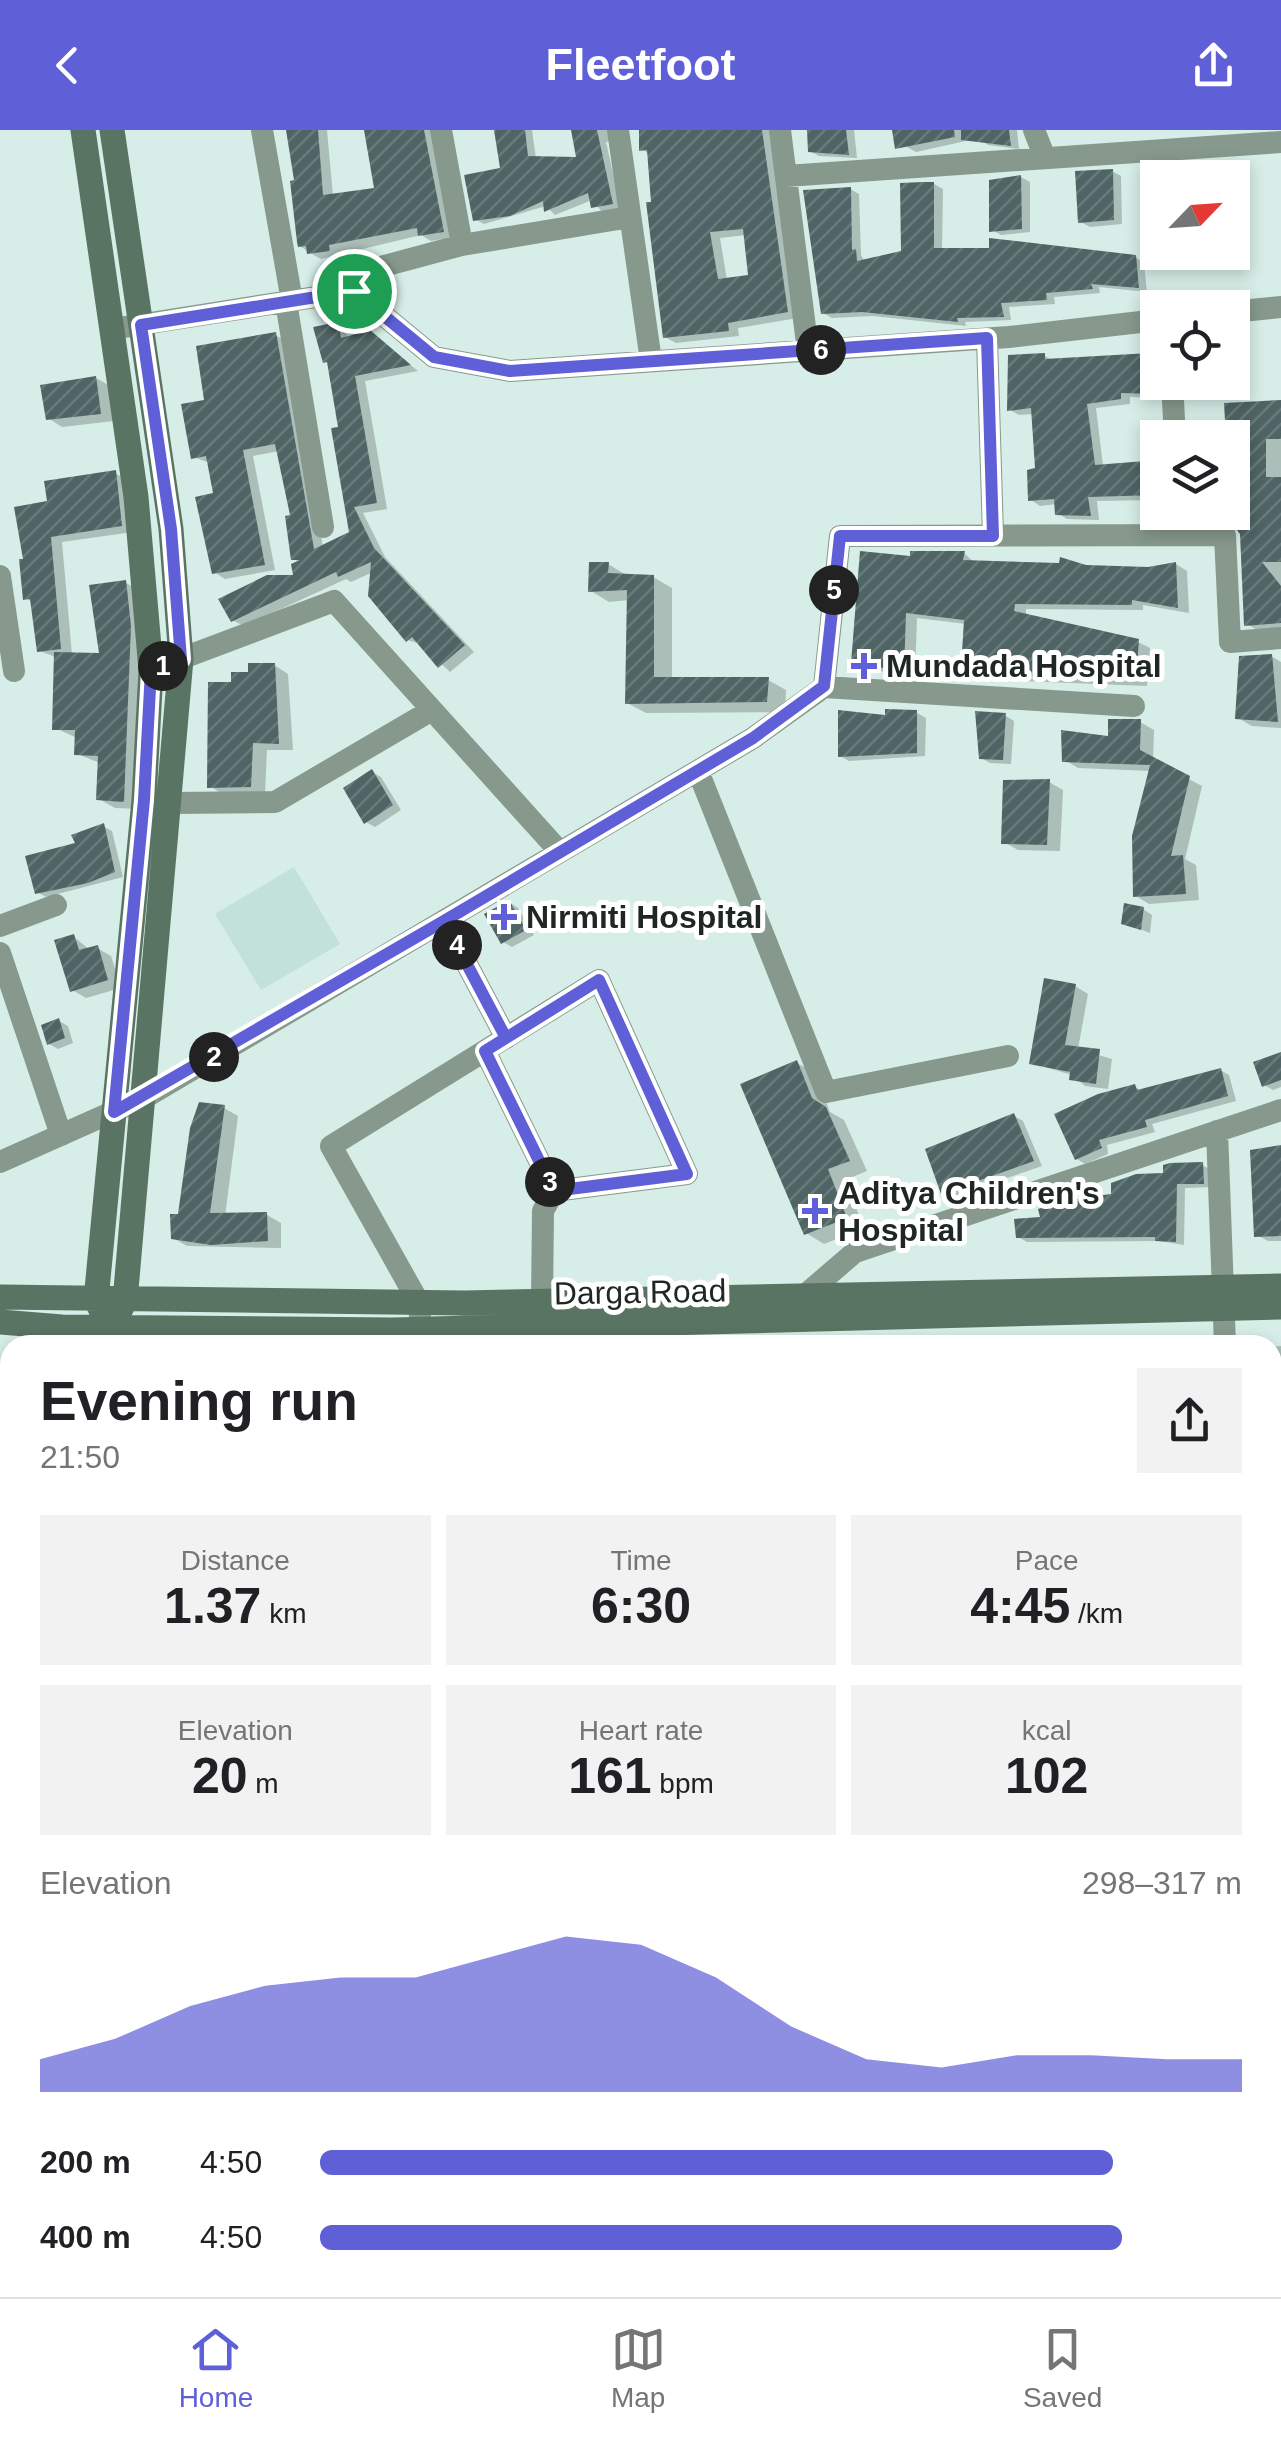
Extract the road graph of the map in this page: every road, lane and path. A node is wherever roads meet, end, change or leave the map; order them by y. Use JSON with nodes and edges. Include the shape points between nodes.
{"nodes":[{"id":1,"x":83,"y":130,"type":"edge"},
{"id":2,"x":112,"y":130,"type":"edge"},
{"id":3,"x":262,"y":130,"type":"edge"},
{"id":4,"x":441,"y":130,"type":"edge"},
{"id":5,"x":618,"y":130,"type":"edge"},
{"id":6,"x":780,"y":130,"type":"edge"},
{"id":7,"x":1034,"y":130,"type":"edge"},
{"id":8,"x":1199,"y":139,"type":"edge"},
{"id":9,"x":1281,"y":142,"type":"edge"},
{"id":10,"x":1045,"y":158,"type":"junction"},
{"id":11,"x":786,"y":176,"type":"junction"},
{"id":12,"x":630,"y":218,"type":"junction"},
{"id":13,"x":462,"y":245,"type":"junction"},
{"id":14,"x":354,"y":291,"type":"junction"},
{"id":15,"x":289,"y":301,"type":"junction"},
{"id":16,"x":1281,"y":306,"type":"edge"},
{"id":17,"x":1250,"y":310,"type":"edge"},
{"id":18,"x":1140,"y":322,"type":"edge"},
{"id":19,"x":141,"y":325,"type":"junction"},
{"id":20,"x":112,"y":329,"type":"junction"},
{"id":21,"x":987,"y":338,"type":"junction"},
{"id":22,"x":808,"y":351,"type":"junction"},
{"id":23,"x":651,"y":361,"type":"junction"},
{"id":24,"x":1140,"y":526,"type":"edge"},
{"id":25,"x":322,"y":527,"type":"dead end"},
{"id":26,"x":1206,"y":530,"type":"edge"},
{"id":27,"x":993,"y":536,"type":"junction"},
{"id":28,"x":0,"y":576,"type":"edge"},
{"id":29,"x":1281,"y":638,"type":"edge"},
{"id":30,"x":181,"y":659,"type":"junction"},
{"id":31,"x":151,"y":670,"type":"junction"},
{"id":32,"x":14,"y":671,"type":"dead end"},
{"id":33,"x":824,"y":686,"type":"junction"},
{"id":34,"x":1134,"y":706,"type":"dead end"},
{"id":35,"x":432,"y":710,"type":"junction"},
{"id":36,"x":698,"y":771,"type":"junction"},
{"id":37,"x":170,"y":803,"type":"junction"},
{"id":38,"x":560,"y":852,"type":"junction"},
{"id":39,"x":56,"y":905,"type":"dead end"},
{"id":40,"x":444,"y":921,"type":"junction"},
{"id":41,"x":0,"y":926,"type":"edge"},
{"id":42,"x":0,"y":952,"type":"edge"},
{"id":43,"x":506,"y":1038,"type":"junction"},
{"id":44,"x":485,"y":1051,"type":"junction"},
{"id":45,"x":1008,"y":1056,"type":"dead end"},
{"id":46,"x":144,"y":1098,"type":"junction"},
{"id":47,"x":1281,"y":1110,"type":"edge"},
{"id":48,"x":114,"y":1112,"type":"junction"},
{"id":49,"x":1216,"y":1131,"type":"junction"},
{"id":50,"x":61,"y":1135,"type":"junction"},
{"id":51,"x":0,"y":1162,"type":"edge"},
{"id":52,"x":554,"y":1191,"type":"junction"},
{"id":53,"x":1281,"y":1286,"type":"edge"},
{"id":54,"x":805,"y":1295,"type":"junction"},
{"id":55,"x":0,"y":1298,"type":"edge"},
{"id":56,"x":1223,"y":1298,"type":"junction"},
{"id":57,"x":96,"y":1300,"type":"junction"},
{"id":58,"x":125,"y":1301,"type":"junction"},
{"id":59,"x":542,"y":1301,"type":"junction"},
{"id":60,"x":419,"y":1302,"type":"junction"},
{"id":61,"x":1281,"y":1308,"type":"edge"},
{"id":62,"x":0,"y":1322,"type":"edge"},
{"id":63,"x":422,"y":1330,"type":"junction"},
{"id":64,"x":793,"y":1333,"type":"edge"},
{"id":65,"x":102,"y":1335,"type":"edge"},
{"id":66,"x":110,"y":1335,"type":"edge"},
{"id":67,"x":110,"y":1335,"type":"edge"},
{"id":68,"x":301,"y":1335,"type":"edge"},
{"id":69,"x":1225,"y":1335,"type":"edge"}],
"edges":[{"from":1,"to":20,"type":"main road"},
{"from":2,"to":19,"type":"main road"},
{"from":3,"to":15,"type":"street"},
{"from":4,"to":13,"type":"street"},
{"from":5,"to":12,"type":"street"},
{"from":6,"to":11,"type":"street"},
{"from":7,"to":10,"type":"street"},
{"from":8,"to":9,"type":"street"},
{"from":8,"to":10,"type":"street"},
{"from":10,"to":11,"type":"street"},
{"from":11,"to":22,"type":"street"},
{"from":12,"to":13,"type":"street"},
{"from":12,"to":23,"type":"street"},
{"from":13,"to":14,"type":"street","via":[[384,266]]},
{"from":14,"to":15,"type":"street"},
{"from":14,"to":23,"type":"street","via":[[434,357],[510,371]]},
{"from":15,"to":19,"type":"street"},
{"from":15,"to":25,"type":"street"},
{"from":16,"to":17,"type":"street"},
{"from":18,"to":21,"type":"street"},
{"from":19,"to":20,"type":"street"},
{"from":19,"to":30,"type":"main road","via":[[171,529]]},
{"from":20,"to":31,"type":"main road"},
{"from":21,"to":22,"type":"street"},
{"from":21,"to":27,"type":"street"},
{"from":22,"to":23,"type":"street"},
{"from":24,"to":27,"type":"street"},
{"from":26,"to":29,"type":"street","via":[[1225,534],[1230,642]]},
{"from":27,"to":33,"type":"street","via":[[840,536]]},
{"from":28,"to":32,"type":"street"},
{"from":30,"to":31,"type":"street"},
{"from":30,"to":35,"type":"street","via":[[334,601]]},
{"from":30,"to":37,"type":"main road"},
{"from":31,"to":48,"type":"main road"},
{"from":33,"to":34,"type":"street"},
{"from":33,"to":36,"type":"street"},
{"from":35,"to":37,"type":"street","via":[[275,802]]},
{"from":35,"to":38,"type":"street"},
{"from":36,"to":38,"type":"street"},
{"from":36,"to":45,"type":"street","via":[[826,1092]]},
{"from":37,"to":46,"type":"main road"},
{"from":38,"to":40,"type":"street"},
{"from":39,"to":41,"type":"street"},
{"from":40,"to":43,"type":"street"},
{"from":40,"to":46,"type":"street"},
{"from":42,"to":50,"type":"street"},
{"from":43,"to":44,"type":"street"},
{"from":43,"to":52,"type":"street","via":[[599,980],[687,1174]]},
{"from":44,"to":52,"type":"street"},
{"from":44,"to":60,"type":"street","via":[[331,1146]]},
{"from":46,"to":48,"type":"street"},
{"from":46,"to":58,"type":"main road"},
{"from":47,"to":49,"type":"street"},
{"from":48,"to":50,"type":"street"},
{"from":48,"to":57,"type":"main road"},
{"from":49,"to":54,"type":"street","via":[[855,1252]]},
{"from":49,"to":56,"type":"street"},
{"from":50,"to":51,"type":"street"},
{"from":52,"to":59,"type":"street","via":[[543,1211]]},
{"from":53,"to":56,"type":"main road","name":"Darga Road"},
{"from":54,"to":56,"type":"main road","name":"Darga Road"},
{"from":54,"to":59,"type":"main road","name":"Darga Road"},
{"from":54,"to":64,"type":"street"},
{"from":55,"to":57,"type":"main road","name":"Darga Road"},
{"from":56,"to":61,"type":"main road","name":"Darga Road"},
{"from":56,"to":64,"type":"main road","name":"Darga Road"},
{"from":56,"to":69,"type":"street"},
{"from":57,"to":58,"type":"main road","name":"Darga Road"},
{"from":57,"to":67,"type":"main road"},
{"from":58,"to":60,"type":"main road","name":"Darga Road"},
{"from":58,"to":66,"type":"main road"},
{"from":59,"to":60,"type":"main road","name":"Darga Road"},
{"from":60,"to":63,"type":"street"},
{"from":62,"to":65,"type":"main road","name":"Darga Road"},
{"from":63,"to":64,"type":"main road","name":"Darga Road"},
{"from":63,"to":68,"type":"main road","name":"Darga Road"}]}
